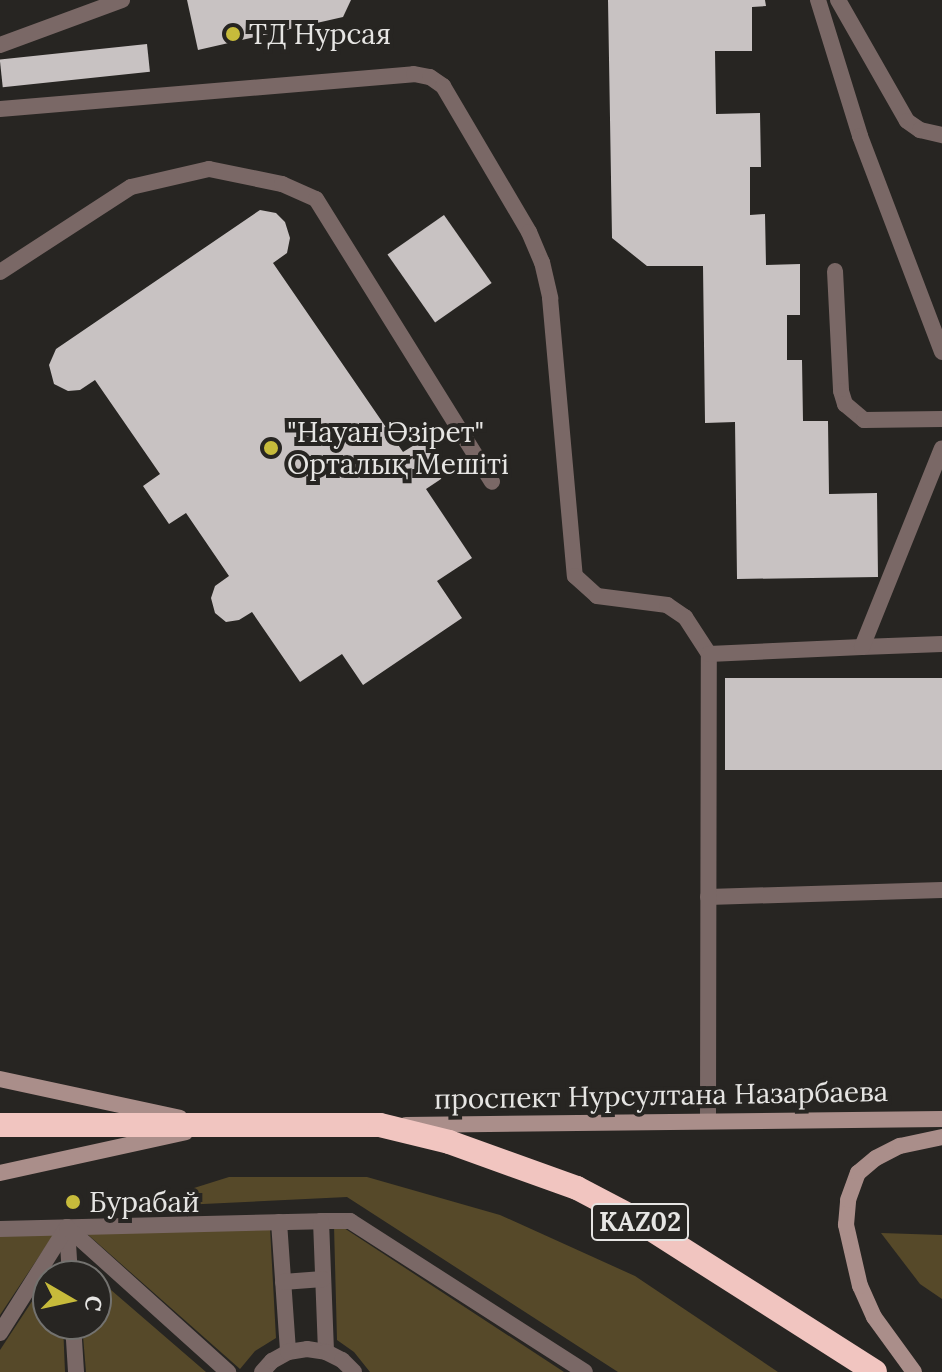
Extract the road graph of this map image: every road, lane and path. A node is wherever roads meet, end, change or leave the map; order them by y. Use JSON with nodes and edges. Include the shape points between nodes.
{"nodes":[{"id":1,"x":122,"y":0,"type":"edge"},
{"id":2,"x":818,"y":0,"type":"edge"},
{"id":3,"x":838,"y":0,"type":"edge"},
{"id":4,"x":0,"y":45,"type":"edge"},
{"id":5,"x":0,"y":109,"type":"edge"},
{"id":6,"x":942,"y":135,"type":"edge"},
{"id":7,"x":835,"y":271,"type":"dead end"},
{"id":8,"x":0,"y":272,"type":"edge"},
{"id":9,"x":942,"y":352,"type":"edge"},
{"id":10,"x":942,"y":419,"type":"edge"},
{"id":11,"x":942,"y":448,"type":"edge"},
{"id":12,"x":492,"y":482,"type":"dead end"},
{"id":13,"x":942,"y":644,"type":"edge"},
{"id":14,"x":862,"y":647,"type":"junction"},
{"id":15,"x":709,"y":654,"type":"junction"},
{"id":16,"x":942,"y":890,"type":"edge"},
{"id":17,"x":708,"y":897,"type":"junction"},
{"id":18,"x":0,"y":1079,"type":"edge"},
{"id":19,"x":942,"y":1119,"type":"edge"},
{"id":20,"x":708,"y":1121,"type":"junction"},
{"id":21,"x":0,"y":1125,"type":"edge"},
{"id":22,"x":217,"y":1125,"type":"junction"},
{"id":23,"x":380,"y":1125,"type":"junction"},
{"id":24,"x":942,"y":1137,"type":"edge"},
{"id":25,"x":0,"y":1173,"type":"edge"},
{"id":26,"x":321,"y":1221,"type":"junction"},
{"id":27,"x":279,"y":1222,"type":"junction"},
{"id":28,"x":67,"y":1227,"type":"junction"},
{"id":29,"x":0,"y":1229,"type":"edge"},
{"id":30,"x":69,"y":1260,"type":"edge"},
{"id":31,"x":323,"y":1279,"type":"junction"},
{"id":32,"x":283,"y":1282,"type":"junction"},
{"id":33,"x":0,"y":1333,"type":"edge"},
{"id":34,"x":74,"y":1340,"type":"edge"},
{"id":35,"x":288,"y":1352,"type":"junction"},
{"id":36,"x":326,"y":1352,"type":"junction"},
{"id":37,"x":76,"y":1372,"type":"edge"},
{"id":38,"x":228,"y":1372,"type":"edge"},
{"id":39,"x":262,"y":1372,"type":"edge"},
{"id":40,"x":354,"y":1372,"type":"edge"},
{"id":41,"x":585,"y":1372,"type":"edge"},
{"id":42,"x":875,"y":1372,"type":"edge"},
{"id":43,"x":914,"y":1372,"type":"edge"}],
"edges":[{"from":1,"to":4,"type":"street"},
{"from":2,"to":9,"type":"street","via":[[860,136]]},
{"from":3,"to":6,"type":"street","via":[[907,121]]},
{"from":5,"to":15,"type":"street","via":[[414,74],[443,86],[542,262],[550,298],[575,576],[597,596],[667,605],[685,617]]},
{"from":7,"to":10,"type":"street","via":[[845,404],[864,420]]},
{"from":8,"to":12,"type":"street","via":[[131,187],[209,169],[282,184],[316,199]]},
{"from":11,"to":14,"type":"street"},
{"from":13,"to":14,"type":"street"},
{"from":14,"to":15,"type":"street"},
{"from":15,"to":17,"type":"street"},
{"from":16,"to":17,"type":"street"},
{"from":17,"to":20,"type":"street"},
{"from":18,"to":22,"type":"main road"},
{"from":19,"to":20,"type":"main road","name":"проспект Нурсултана Назарбаева"},
{"from":20,"to":23,"type":"main road","name":"проспект Нурсултана Назарбаева"},
{"from":21,"to":22,"type":"highway","number":"KАZ02"},
{"from":22,"to":23,"type":"highway","number":"KАZ02"},
{"from":22,"to":25,"type":"main road"},
{"from":23,"to":42,"type":"highway","number":"KАZ02","via":[[449,1142],[577,1188],[632,1217]]},
{"from":24,"to":43,"type":"main road","via":[[900,1146],[876,1158],[858,1173],[848,1200],[846,1225],[860,1286],[874,1317]]},
{"from":26,"to":27,"type":"street"},
{"from":26,"to":31,"type":"street"},
{"from":26,"to":41,"type":"street","via":[[350,1221]]},
{"from":27,"to":28,"type":"street"},
{"from":27,"to":32,"type":"street"},
{"from":28,"to":29,"type":"street"},
{"from":28,"to":30,"type":"street"},
{"from":28,"to":33,"type":"street"},
{"from":28,"to":38,"type":"street"},
{"from":31,"to":32,"type":"street"},
{"from":31,"to":36,"type":"street"},
{"from":32,"to":35,"type":"street"},
{"from":34,"to":37,"type":"street"},
{"from":35,"to":36,"type":"street"},
{"from":35,"to":39,"type":"street"},
{"from":36,"to":40,"type":"street"}]}
